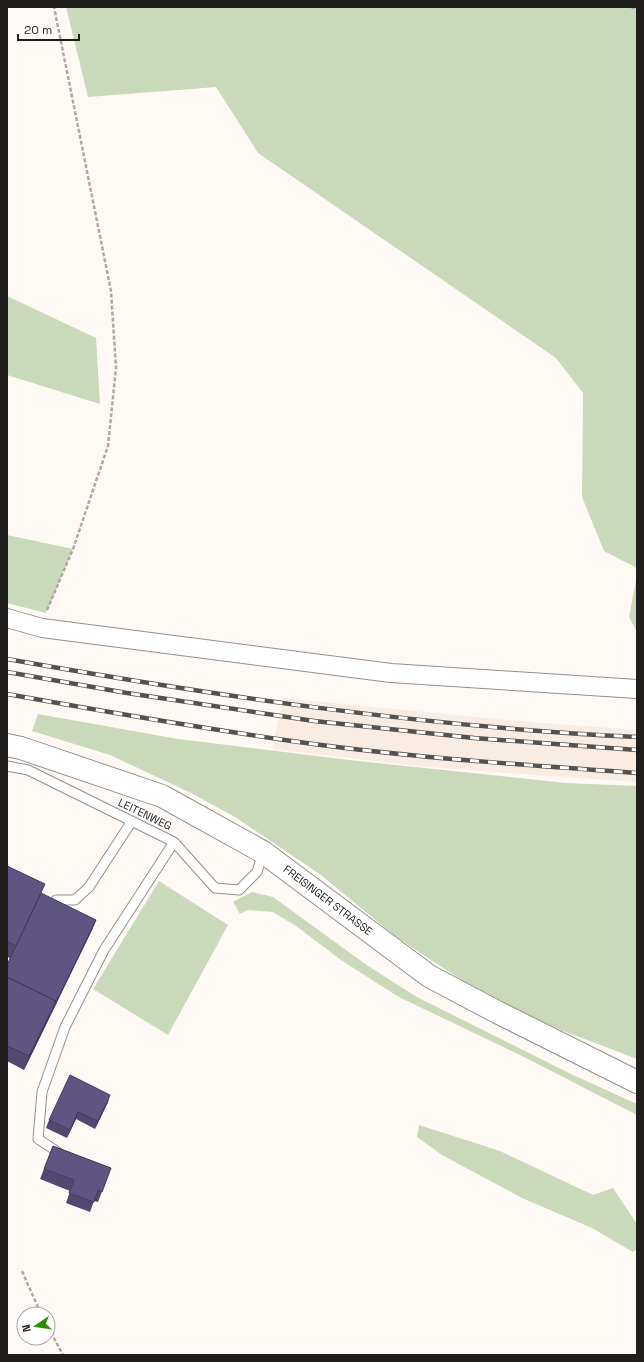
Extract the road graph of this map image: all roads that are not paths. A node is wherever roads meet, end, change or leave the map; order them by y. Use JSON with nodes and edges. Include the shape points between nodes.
{"nodes":[{"id":1,"x":7,"y":618,"type":"edge"},
{"id":2,"x":637,"y":689,"type":"edge"},
{"id":3,"x":7,"y":745,"type":"edge"},
{"id":4,"x":7,"y":766,"type":"edge"},
{"id":5,"x":132,"y":821,"type":"junction"},
{"id":6,"x":174,"y":842,"type":"junction"},
{"id":7,"x":263,"y":852,"type":"junction"},
{"id":8,"x":56,"y":900,"type":"edge"},
{"id":9,"x":637,"y":1082,"type":"edge"},
{"id":10,"x":58,"y":1152,"type":"edge"}],
"edges":[{"from":1,"to":2,"type":"street","via":[[42,628],[391,673]]},
{"from":3,"to":7,"type":"main road","name":"FREISINGER STRASSE","via":[[162,796]]},
{"from":4,"to":5,"type":"lane","name":"LEITENWEG","via":[[28,770]]},
{"from":5,"to":6,"type":"lane","name":"LEITENWEG"},
{"from":5,"to":8,"type":"lane","via":[[89,887],[75,900]]},
{"from":6,"to":7,"type":"lane","name":"LEITENWEG","via":[[215,888],[239,890],[257,872]]},
{"from":6,"to":10,"type":"lane","via":[[104,950],[64,1027],[42,1092],[38,1139]]},
{"from":7,"to":9,"type":"main road","name":"FREISINGER STRASSE","via":[[429,976]]}]}
